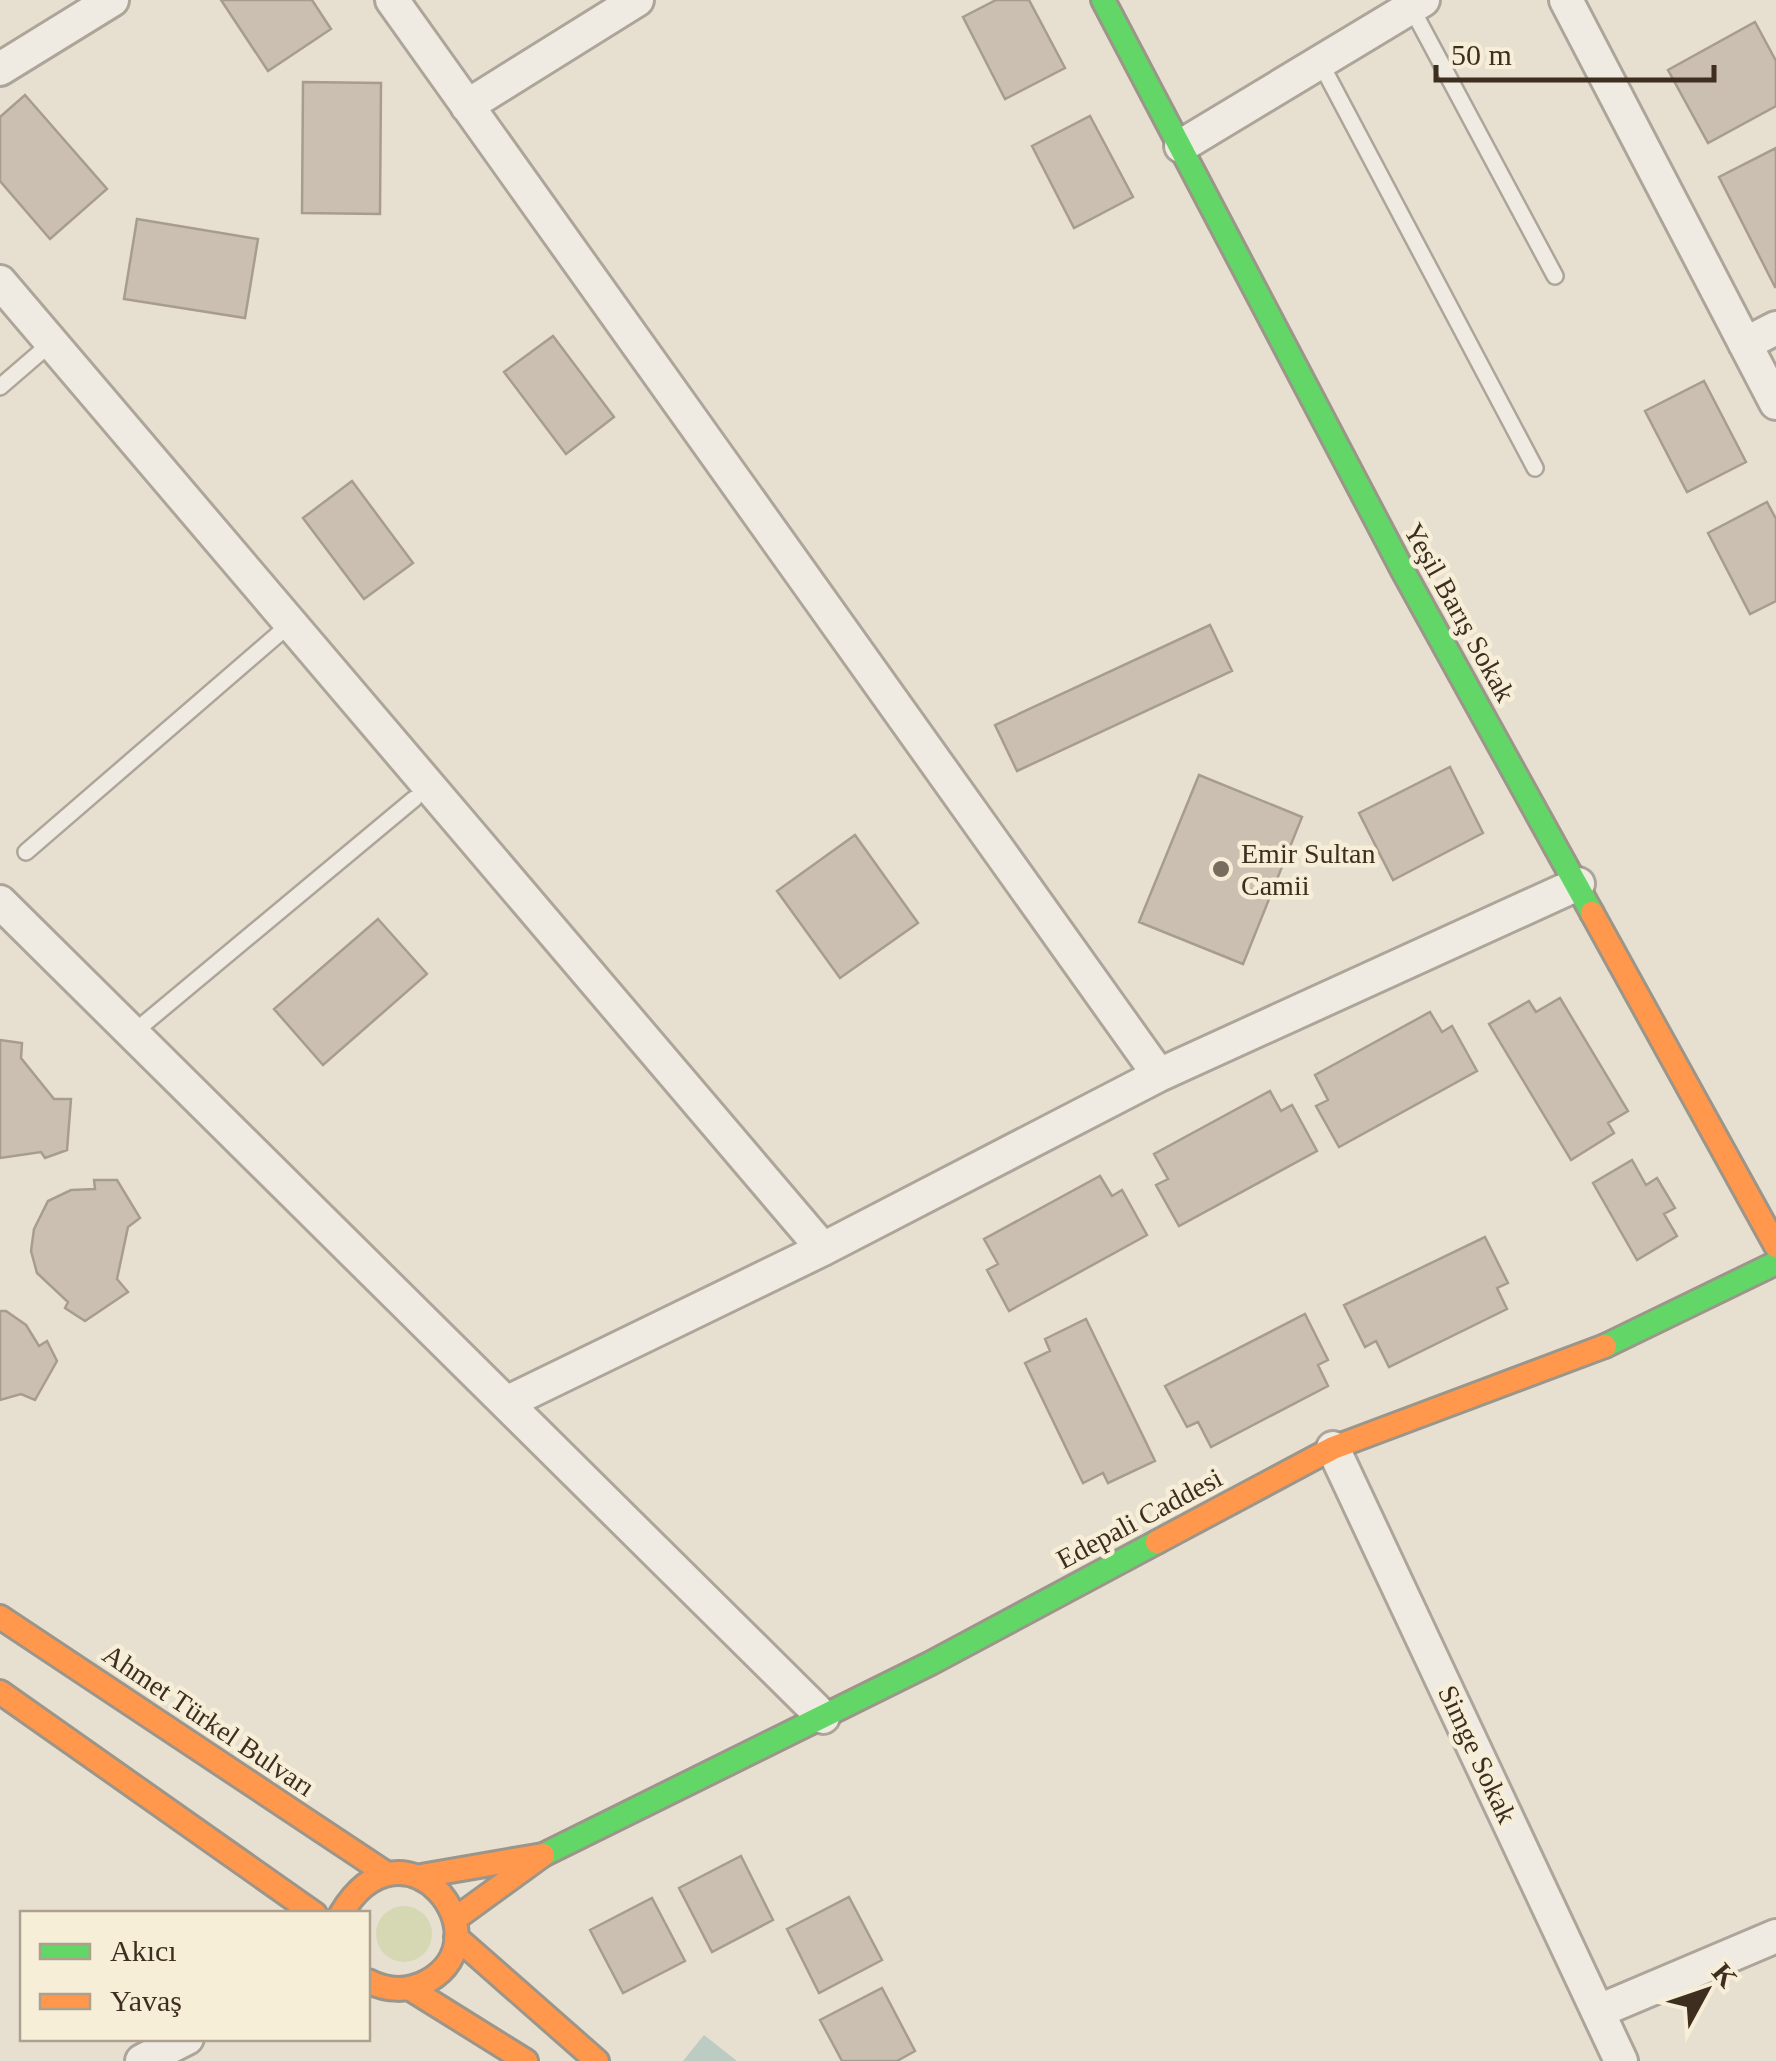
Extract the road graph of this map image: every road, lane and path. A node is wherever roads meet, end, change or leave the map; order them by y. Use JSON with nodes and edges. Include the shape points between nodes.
{"nodes":[{"id":1,"x":112,"y":0,"type":"edge"},
{"id":2,"x":392,"y":0,"type":"edge"},
{"id":3,"x":636,"y":0,"type":"edge"},
{"id":4,"x":1102,"y":0,"type":"edge"},
{"id":5,"x":1566,"y":0,"type":"edge"},
{"id":6,"x":1417,"y":4,"type":"edge"},
{"id":7,"x":1320,"y":62,"type":"junction"},
{"id":8,"x":0,"y":69,"type":"edge"},
{"id":9,"x":467,"y":106,"type":"junction"},
{"id":10,"x":1180,"y":146,"type":"junction"},
{"id":11,"x":1555,"y":276,"type":"dead end"},
{"id":12,"x":0,"y":282,"type":"edge"},
{"id":13,"x":1776,"y":328,"type":"edge"},
{"id":14,"x":52,"y":343,"type":"junction"},
{"id":15,"x":1745,"y":344,"type":"junction"},
{"id":16,"x":0,"y":387,"type":"edge"},
{"id":17,"x":1776,"y":403,"type":"edge"},
{"id":18,"x":1535,"y":468,"type":"dead end"},
{"id":19,"x":290,"y":624,"type":"junction"},
{"id":20,"x":414,"y":799,"type":"dead end"},
{"id":21,"x":26,"y":852,"type":"dead end"},
{"id":22,"x":1578,"y":884,"type":"junction"},
{"id":23,"x":0,"y":902,"type":"edge"},
{"id":24,"x":133,"y":1033,"type":"junction"},
{"id":25,"x":1159,"y":1075,"type":"junction"},
{"id":26,"x":1776,"y":1246,"type":"edge"},
{"id":27,"x":824,"y":1248,"type":"junction"},
{"id":28,"x":1776,"y":1264,"type":"edge"},
{"id":29,"x":508,"y":1402,"type":"junction"},
{"id":30,"x":1333,"y":1448,"type":"junction"},
{"id":31,"x":0,"y":1617,"type":"edge"},
{"id":32,"x":0,"y":1692,"type":"edge"},
{"id":33,"x":824,"y":1717,"type":"junction"},
{"id":34,"x":543,"y":1856,"type":"junction"},
{"id":35,"x":384,"y":1872,"type":"junction"},
{"id":36,"x":421,"y":1876,"type":"junction"},
{"id":37,"x":311,"y":1911,"type":"edge"},
{"id":38,"x":342,"y":1911,"type":"edge"},
{"id":39,"x":456,"y":1928,"type":"junction"},
{"id":40,"x":1776,"y":1936,"type":"edge"},
{"id":41,"x":370,"y":1982,"type":"edge"},
{"id":42,"x":409,"y":1988,"type":"junction"},
{"id":43,"x":1599,"y":2011,"type":"junction"},
{"id":44,"x":182,"y":2041,"type":"edge"},
{"id":45,"x":142,"y":2061,"type":"edge"},
{"id":46,"x":526,"y":2061,"type":"edge"},
{"id":47,"x":596,"y":2061,"type":"edge"},
{"id":48,"x":1621,"y":2061,"type":"edge"}],
"edges":[{"from":1,"to":8,"type":"street"},
{"from":2,"to":9,"type":"street"},
{"from":3,"to":9,"type":"street"},
{"from":4,"to":10,"type":"main road","name":"Yeşil Barış Sokak"},
{"from":5,"to":15,"type":"street"},
{"from":6,"to":7,"type":"street"},
{"from":6,"to":11,"type":"lane"},
{"from":7,"to":10,"type":"street"},
{"from":7,"to":18,"type":"lane"},
{"from":9,"to":25,"type":"street"},
{"from":10,"to":22,"type":"main road","name":"Yeşil Barış Sokak","via":[[1403,571]]},
{"from":12,"to":14,"type":"street"},
{"from":13,"to":15,"type":"street"},
{"from":14,"to":16,"type":"lane"},
{"from":14,"to":19,"type":"street"},
{"from":15,"to":17,"type":"street"},
{"from":19,"to":21,"type":"lane"},
{"from":19,"to":27,"type":"street"},
{"from":20,"to":24,"type":"lane"},
{"from":22,"to":25,"type":"street"},
{"from":22,"to":26,"type":"main road","name":"Yeşil Barış Sokak"},
{"from":23,"to":24,"type":"street"},
{"from":24,"to":29,"type":"street"},
{"from":25,"to":27,"type":"street"},
{"from":27,"to":29,"type":"street"},
{"from":28,"to":30,"type":"main road","name":"Edepali Caddesi","via":[[1605,1346]]},
{"from":29,"to":33,"type":"street"},
{"from":30,"to":33,"type":"main road","name":"Edepali Caddesi"},
{"from":30,"to":43,"type":"street","name":"Simge Sokak"},
{"from":31,"to":35,"type":"main road","name":"Ahmet Türkel Bulvarı"},
{"from":32,"to":37,"type":"main road"},
{"from":33,"to":34,"type":"main road","name":"Edepali Caddesi"},
{"from":34,"to":36,"type":"main road"},
{"from":34,"to":39,"type":"main road"},
{"from":35,"to":36,"type":"main road"},
{"from":35,"to":38,"type":"main road","via":[[351,1893]]},
{"from":36,"to":39,"type":"main road","via":[[449,1901]]},
{"from":39,"to":42,"type":"main road","via":[[452,1955],[441,1971]]},
{"from":39,"to":47,"type":"main road"},
{"from":40,"to":43,"type":"street"},
{"from":41,"to":42,"type":"main road"},
{"from":42,"to":46,"type":"main road"},
{"from":43,"to":48,"type":"street","name":"Simge Sokak"},
{"from":44,"to":45,"type":"street"}]}
